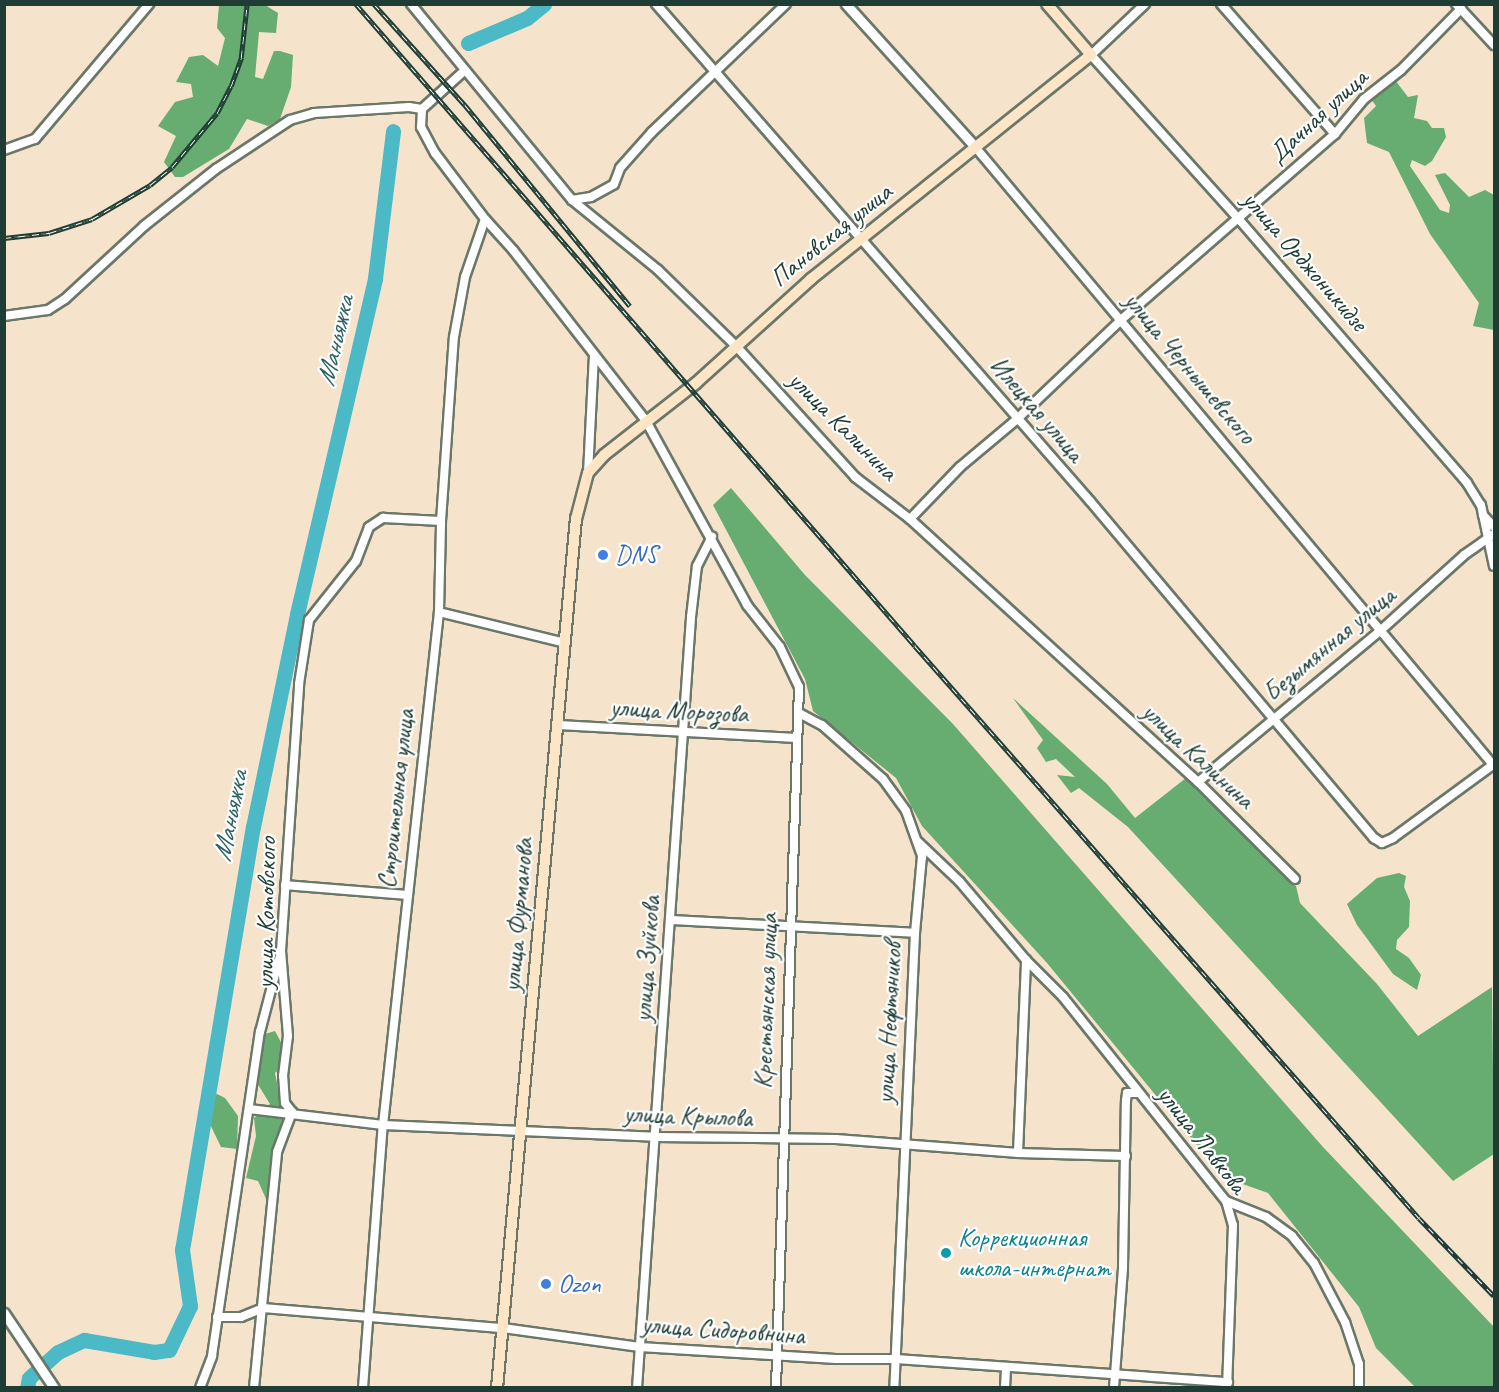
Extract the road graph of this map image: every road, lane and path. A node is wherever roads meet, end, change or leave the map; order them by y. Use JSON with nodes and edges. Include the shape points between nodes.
{"nodes":[{"id":1,"x":149,"y":4,"type":"edge"},
{"id":2,"x":411,"y":4,"type":"edge"},
{"id":3,"x":656,"y":4,"type":"edge"},
{"id":4,"x":786,"y":4,"type":"edge"},
{"id":5,"x":1047,"y":4,"type":"edge"},
{"id":6,"x":1145,"y":4,"type":"edge"},
{"id":7,"x":1221,"y":4,"type":"edge"},
{"id":8,"x":851,"y":6,"type":"edge"},
{"id":9,"x":1458,"y":7,"type":"edge"},
{"id":10,"x":1494,"y":45,"type":"edge"},
{"id":11,"x":1091,"y":55,"type":"junction"},
{"id":12,"x":715,"y":70,"type":"junction"},
{"id":13,"x":464,"y":71,"type":"junction"},
{"id":14,"x":422,"y":110,"type":"junction"},
{"id":15,"x":1335,"y":134,"type":"junction"},
{"id":16,"x":976,"y":148,"type":"junction"},
{"id":17,"x":4,"y":150,"type":"edge"},
{"id":18,"x":572,"y":200,"type":"junction"},
{"id":19,"x":1236,"y":216,"type":"junction"},
{"id":20,"x":485,"y":219,"type":"junction"},
{"id":21,"x":863,"y":237,"type":"junction"},
{"id":22,"x":4,"y":316,"type":"edge"},
{"id":23,"x":1122,"y":319,"type":"junction"},
{"id":24,"x":736,"y":346,"type":"junction"},
{"id":25,"x":594,"y":355,"type":"junction"},
{"id":26,"x":1016,"y":420,"type":"junction"},
{"id":27,"x":646,"y":421,"type":"junction"},
{"id":28,"x":604,"y":454,"type":"joint"},
{"id":29,"x":588,"y":473,"type":"junction"},
{"id":30,"x":1483,"y":514,"type":"junction"},
{"id":31,"x":910,"y":519,"type":"junction"},
{"id":32,"x":441,"y":521,"type":"junction"},
{"id":33,"x":1494,"y":527,"type":"edge"},
{"id":34,"x":712,"y":537,"type":"junction"},
{"id":35,"x":1491,"y":537,"type":"edge"},
{"id":36,"x":1494,"y":566,"type":"edge"},
{"id":37,"x":440,"y":612,"type":"junction"},
{"id":38,"x":1380,"y":631,"type":"junction"},
{"id":39,"x":565,"y":643,"type":"junction"},
{"id":40,"x":799,"y":713,"type":"junction"},
{"id":41,"x":1274,"y":718,"type":"junction"},
{"id":42,"x":558,"y":725,"type":"junction"},
{"id":43,"x":684,"y":734,"type":"junction"},
{"id":44,"x":797,"y":738,"type":"junction"},
{"id":45,"x":1494,"y":765,"type":"edge"},
{"id":46,"x":1198,"y":782,"type":"junction"},
{"id":47,"x":915,"y":839,"type":"junction"},
{"id":48,"x":1295,"y":879,"type":"dead end"},
{"id":49,"x":285,"y":885,"type":"junction"},
{"id":50,"x":407,"y":895,"type":"junction"},
{"id":51,"x":671,"y":920,"type":"junction"},
{"id":52,"x":789,"y":927,"type":"junction"},
{"id":53,"x":915,"y":933,"type":"junction"},
{"id":54,"x":281,"y":951,"type":"junction"},
{"id":55,"x":1026,"y":960,"type":"junction"},
{"id":56,"x":1137,"y":1093,"type":"junction"},
{"id":57,"x":249,"y":1109,"type":"junction"},
{"id":58,"x":292,"y":1112,"type":"junction"},
{"id":59,"x":383,"y":1125,"type":"junction"},
{"id":60,"x":521,"y":1132,"type":"junction"},
{"id":61,"x":655,"y":1137,"type":"junction"},
{"id":62,"x":782,"y":1140,"type":"junction"},
{"id":63,"x":904,"y":1144,"type":"junction"},
{"id":64,"x":1018,"y":1153,"type":"junction"},
{"id":65,"x":1126,"y":1155,"type":"junction"},
{"id":66,"x":1226,"y":1201,"type":"junction"},
{"id":67,"x":263,"y":1308,"type":"junction"},
{"id":68,"x":4,"y":1313,"type":"edge"},
{"id":69,"x":218,"y":1317,"type":"junction"},
{"id":70,"x":368,"y":1319,"type":"junction"},
{"id":71,"x":503,"y":1328,"type":"junction"},
{"id":72,"x":640,"y":1347,"type":"junction"},
{"id":73,"x":778,"y":1353,"type":"junction"},
{"id":74,"x":896,"y":1359,"type":"junction"},
{"id":75,"x":1006,"y":1369,"type":"junction"},
{"id":76,"x":1115,"y":1374,"type":"junction"},
{"id":77,"x":1227,"y":1385,"type":"edge"},
{"id":78,"x":54,"y":1388,"type":"edge"},
{"id":79,"x":200,"y":1388,"type":"edge"},
{"id":80,"x":254,"y":1388,"type":"edge"},
{"id":81,"x":363,"y":1388,"type":"edge"},
{"id":82,"x":497,"y":1388,"type":"edge"},
{"id":83,"x":637,"y":1388,"type":"edge"},
{"id":84,"x":776,"y":1388,"type":"edge"},
{"id":85,"x":894,"y":1388,"type":"edge"},
{"id":86,"x":1005,"y":1388,"type":"edge"},
{"id":87,"x":1114,"y":1388,"type":"edge"},
{"id":88,"x":1359,"y":1388,"type":"edge"}],
"edges":[{"from":1,"to":17,"type":"street","via":[[34,139]]},
{"from":2,"to":13,"type":"street","name":"улица Калинина"},
{"from":3,"to":12,"type":"street","name":"Илецкая улица"},
{"from":4,"to":12,"type":"street"},
{"from":5,"to":11,"type":"main road","name":"улица Орджоникидзе"},
{"from":6,"to":11,"type":"street"},
{"from":7,"to":15,"type":"street"},
{"from":8,"to":16,"type":"street","name":"улица Чернышевского"},
{"from":9,"to":10,"type":"street"},
{"from":9,"to":15,"type":"street","name":"Дачная улица","via":[[1401,70],[1364,99]]},
{"from":11,"to":16,"type":"main road","name":"Пановская улица"},
{"from":11,"to":19,"type":"street","name":"улица Орджоникидзе"},
{"from":12,"to":18,"type":"street","via":[[620,168],[614,184],[591,197]]},
{"from":12,"to":21,"type":"street","name":"Илецкая улица"},
{"from":13,"to":14,"type":"street"},
{"from":13,"to":18,"type":"street","name":"улица Калинина"},
{"from":14,"to":20,"type":"street","via":[[421,127],[435,153]]},
{"from":14,"to":22,"type":"street","via":[[314,113],[290,120],[216,169],[48,310]]},
{"from":15,"to":19,"type":"street","name":"Дачная улица"},
{"from":16,"to":21,"type":"main road","name":"Пановская улица"},
{"from":16,"to":23,"type":"street","name":"улица Чернышевского"},
{"from":18,"to":24,"type":"street","name":"улица Калинина","via":[[658,270]]},
{"from":19,"to":23,"type":"street","name":"Дачная улица"},
{"from":19,"to":30,"type":"street","name":"улица Орджоникидзе","via":[[1467,483]]},
{"from":20,"to":25,"type":"street"},
{"from":20,"to":32,"type":"street","name":"Строительная улица","via":[[465,277],[455,327]]},
{"from":21,"to":24,"type":"main road","name":"Пановская улица"},
{"from":21,"to":26,"type":"street","name":"Илецкая улица"},
{"from":23,"to":26,"type":"street","name":"Дачная улица"},
{"from":23,"to":38,"type":"street","name":"улица Чернышевского"},
{"from":24,"to":27,"type":"main road","name":"Пановская улица"},
{"from":24,"to":31,"type":"street","name":"улица Калинина","via":[[855,477]]},
{"from":25,"to":27,"type":"street"},
{"from":25,"to":29,"type":"street"},
{"from":26,"to":31,"type":"street","name":"Дачная улица","via":[[960,467]]},
{"from":26,"to":41,"type":"street","name":"Илецкая улица"},
{"from":27,"to":28,"type":"main road","name":"Пановская улица"},
{"from":27,"to":34,"type":"street"},
{"from":28,"to":29,"type":"main road","name":"улица Фурманова"},
{"from":29,"to":39,"type":"main road","name":"улица Фурманова","via":[[576,519]]},
{"from":30,"to":33,"type":"street"},
{"from":30,"to":35,"type":"street","name":"улица Орджоникидзе"},
{"from":31,"to":46,"type":"street","name":"улица Калинина"},
{"from":32,"to":37,"type":"street","name":"Строительная улица"},
{"from":32,"to":49,"type":"street","name":"улица Котовского","via":[[383,518],[369,526],[356,561],[309,620],[299,684]]},
{"from":34,"to":40,"type":"street","name":"Крестьянская улица","via":[[747,605],[780,647],[799,687]]},
{"from":34,"to":43,"type":"street","name":"улица Зуйкова","via":[[697,566]]},
{"from":35,"to":36,"type":"street","name":"улица Орджоникидзе"},
{"from":35,"to":38,"type":"street","name":"Безымянная улица","via":[[1464,555]]},
{"from":37,"to":39,"type":"street"},
{"from":37,"to":50,"type":"street","name":"Строительная улица"},
{"from":38,"to":41,"type":"street","name":"Безымянная улица"},
{"from":38,"to":45,"type":"street","name":"улица Чернышевского"},
{"from":39,"to":42,"type":"main road","name":"улица Фурманова"},
{"from":40,"to":44,"type":"street","name":"Крестьянская улица"},
{"from":40,"to":47,"type":"street","name":"улица Нефтяников","via":[[822,725],[883,779],[906,812]]},
{"from":41,"to":45,"type":"street","name":"Илецкая улица","via":[[1382,843]]},
{"from":41,"to":46,"type":"street","name":"Безымянная улица"},
{"from":42,"to":43,"type":"street","name":"улица Морозова"},
{"from":42,"to":60,"type":"main road","name":"улица Фурманова"},
{"from":43,"to":44,"type":"street","name":"улица Морозова"},
{"from":43,"to":51,"type":"street","name":"улица Зуйкова"},
{"from":44,"to":52,"type":"street","name":"Крестьянская улица"},
{"from":46,"to":48,"type":"street","name":"улица Калинина"},
{"from":47,"to":53,"type":"street","name":"улица Нефтяников","via":[[922,855]]},
{"from":47,"to":55,"type":"street","name":"улица Лавкова","via":[[960,882]]},
{"from":49,"to":50,"type":"street"},
{"from":49,"to":54,"type":"street","name":"улица Котовского"},
{"from":50,"to":59,"type":"street","name":"Строительная улица"},
{"from":51,"to":52,"type":"street"},
{"from":51,"to":61,"type":"street","name":"улица Зуйкова"},
{"from":52,"to":53,"type":"street"},
{"from":52,"to":62,"type":"street","name":"Крестьянская улица"},
{"from":53,"to":63,"type":"street","name":"улица Нефтяников"},
{"from":54,"to":57,"type":"street","via":[[260,1032]]},
{"from":54,"to":58,"type":"street","name":"улица Котовского","via":[[288,1036],[285,1094]]},
{"from":55,"to":56,"type":"street","name":"улица Лавкова","via":[[1064,997]]},
{"from":55,"to":64,"type":"street"},
{"from":56,"to":65,"type":"street","via":[[1127,1092]]},
{"from":56,"to":66,"type":"street","name":"улица Лавкова","via":[[1143,1094]]},
{"from":57,"to":58,"type":"street","name":"улица Крылова"},
{"from":57,"to":69,"type":"street"},
{"from":58,"to":59,"type":"street","name":"улица Крылова"},
{"from":58,"to":67,"type":"street","via":[[277,1152]]},
{"from":59,"to":60,"type":"street","name":"улица Крылова"},
{"from":59,"to":70,"type":"street","name":"Строительная улица"},
{"from":60,"to":61,"type":"street","name":"улица Крылова"},
{"from":60,"to":71,"type":"main road","name":"улица Фурманова"},
{"from":61,"to":62,"type":"street","name":"улица Крылова"},
{"from":61,"to":72,"type":"street","name":"улица Зуйкова"},
{"from":62,"to":63,"type":"street","name":"улица Крылова"},
{"from":62,"to":73,"type":"street","name":"Крестьянская улица"},
{"from":63,"to":64,"type":"street","name":"улица Крылова"},
{"from":63,"to":74,"type":"street","name":"улица Нефтяников"},
{"from":64,"to":65,"type":"street","name":"улица Крылова"},
{"from":65,"to":76,"type":"street","via":[[1124,1267]]},
{"from":66,"to":77,"type":"street","name":"улица Лавкова","via":[[1233,1225]]},
{"from":66,"to":88,"type":"street","via":[[1266,1217],[1292,1236],[1314,1263],[1345,1322],[1359,1364]]},
{"from":67,"to":69,"type":"street","name":"улица Сидоровнина","via":[[241,1317]]},
{"from":67,"to":70,"type":"street","name":"улица Сидоровнина"},
{"from":67,"to":80,"type":"street"},
{"from":68,"to":78,"type":"street"},
{"from":69,"to":79,"type":"street","via":[[212,1356]]},
{"from":70,"to":71,"type":"street","name":"улица Сидоровнина"},
{"from":70,"to":81,"type":"street","name":"Строительная улица"},
{"from":71,"to":72,"type":"street","name":"улица Сидоровнина"},
{"from":71,"to":82,"type":"main road","name":"улица Фурманова"},
{"from":72,"to":73,"type":"street","name":"улица Сидоровнина"},
{"from":72,"to":83,"type":"street","name":"улица Зуйкова"},
{"from":73,"to":74,"type":"street","name":"улица Сидоровнина","via":[[836,1359]]},
{"from":73,"to":84,"type":"street","name":"Крестьянская улица"},
{"from":74,"to":75,"type":"street","name":"улица Сидоровнина"},
{"from":74,"to":85,"type":"street","name":"улица Нефтяников"},
{"from":75,"to":76,"type":"street","name":"улица Сидоровнина"},
{"from":75,"to":86,"type":"street"},
{"from":76,"to":77,"type":"street","name":"улица Сидоровнина"},
{"from":76,"to":87,"type":"street"}]}
